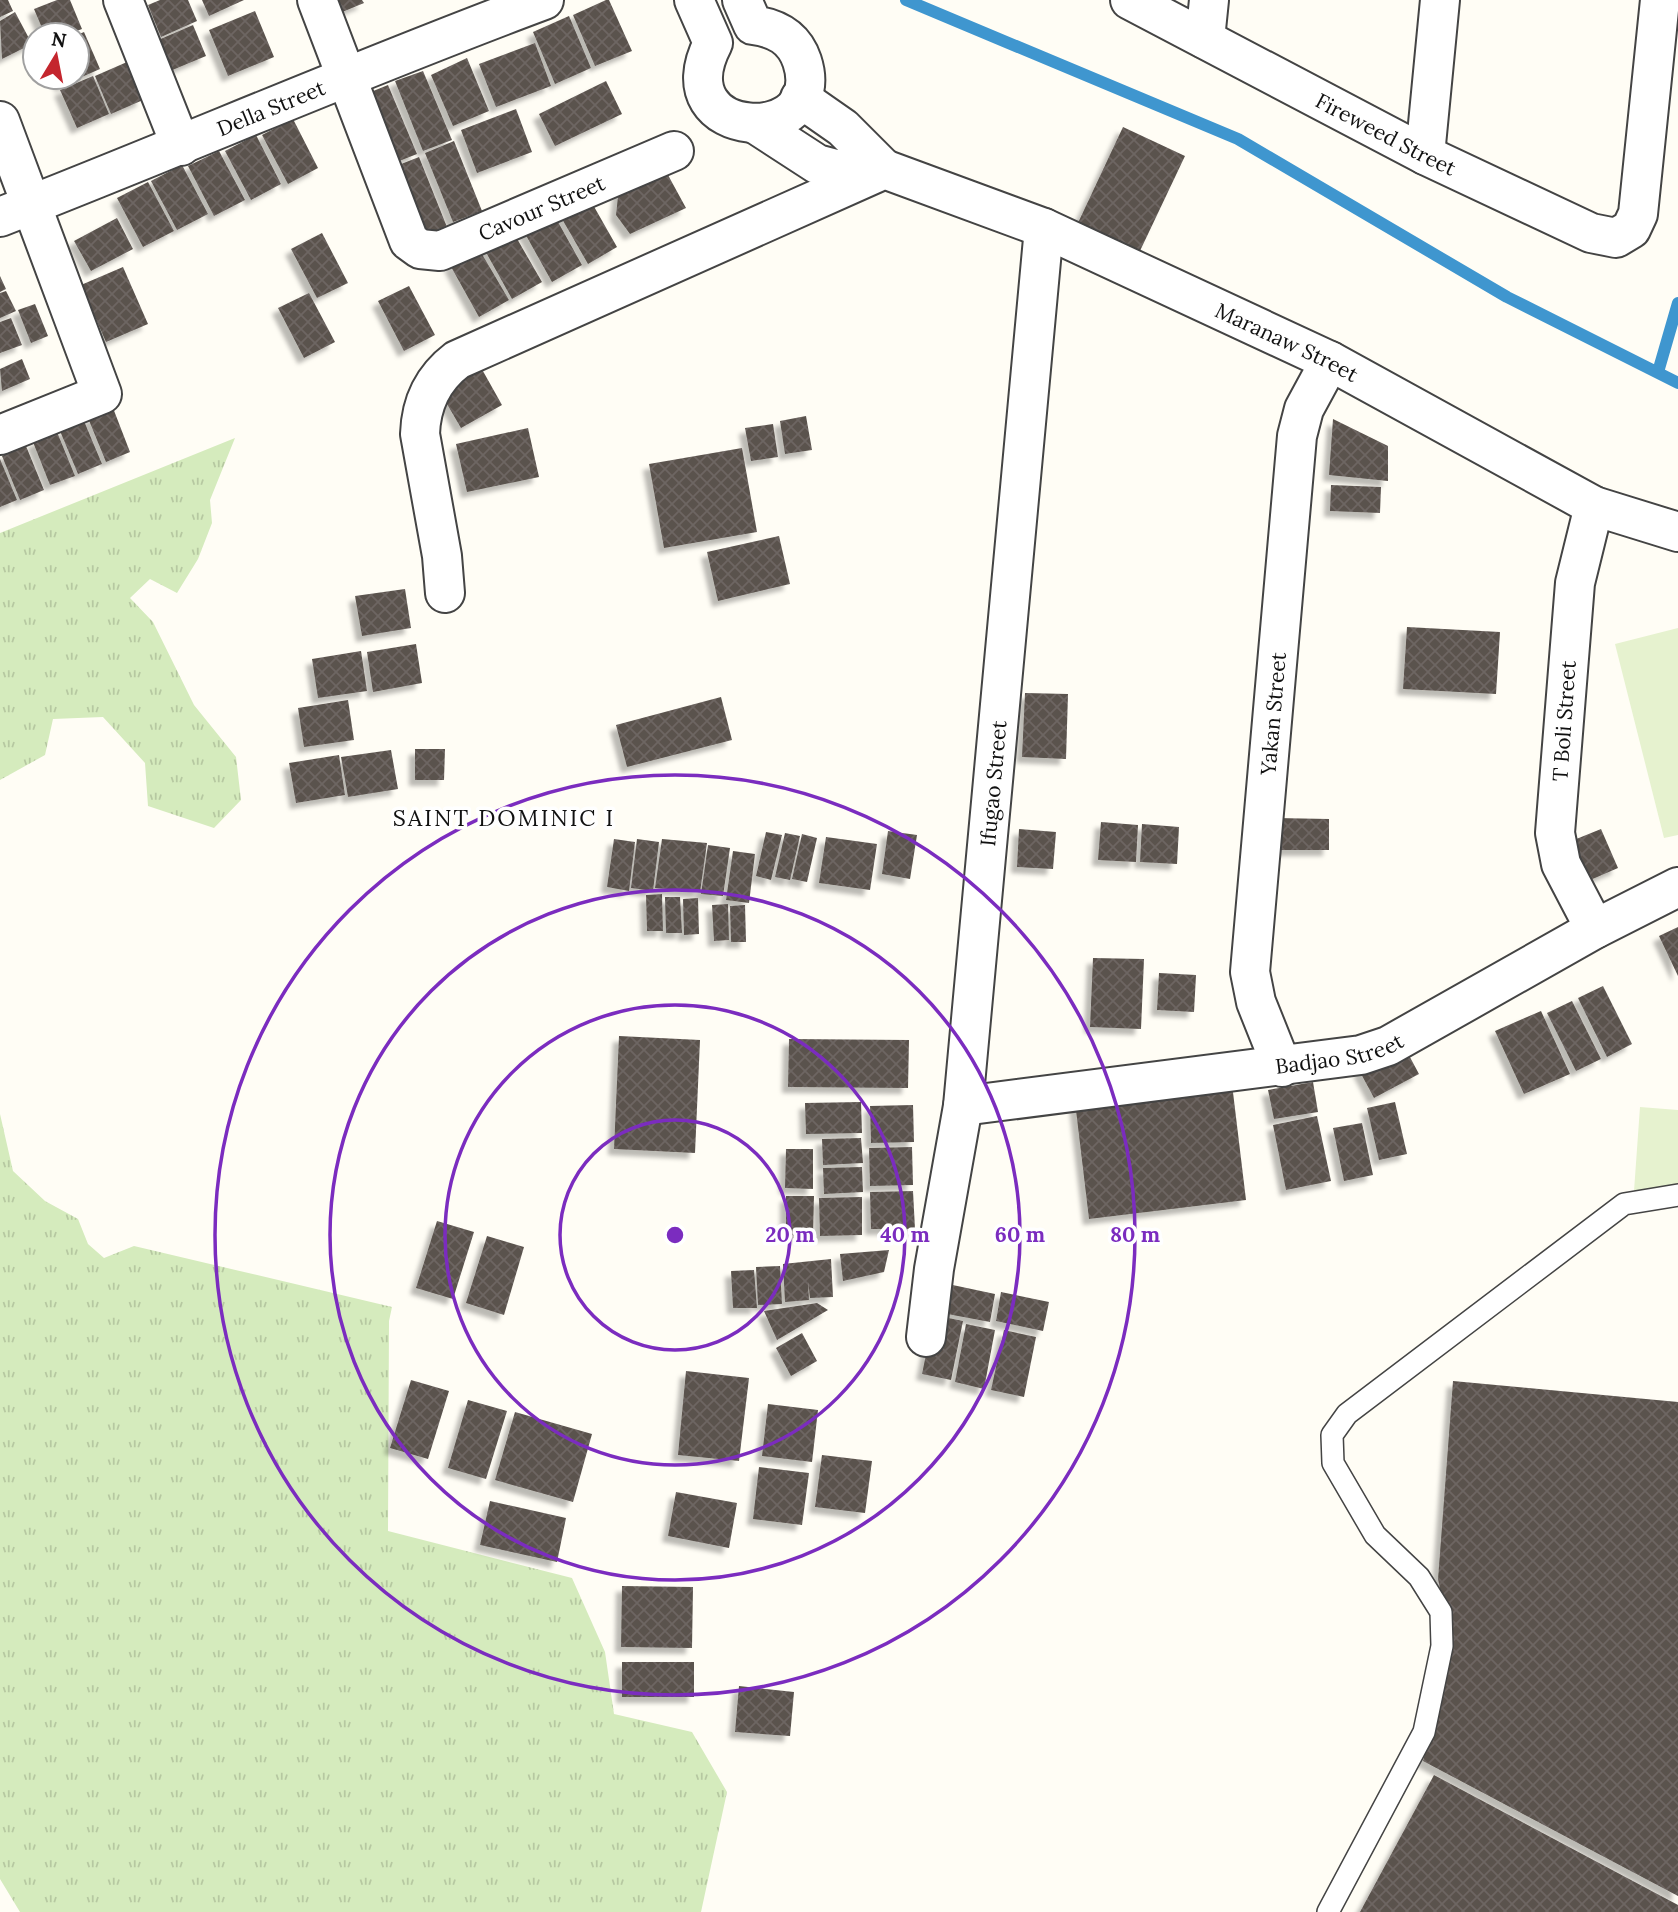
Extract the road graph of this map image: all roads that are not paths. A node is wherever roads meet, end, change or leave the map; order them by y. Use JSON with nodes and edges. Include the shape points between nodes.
{"nodes":[{"id":1,"x":123,"y":0,"type":"edge"},
{"id":2,"x":317,"y":0,"type":"edge"},
{"id":3,"x":544,"y":0,"type":"edge"},
{"id":4,"x":694,"y":0,"type":"edge"},
{"id":5,"x":742,"y":0,"type":"edge"},
{"id":6,"x":1129,"y":0,"type":"edge"},
{"id":7,"x":1209,"y":0,"type":"edge"},
{"id":8,"x":1440,"y":0,"type":"edge"},
{"id":9,"x":1660,"y":0,"type":"edge"},
{"id":10,"x":1205,"y":39,"type":"junction"},
{"id":11,"x":345,"y":75,"type":"junction"},
{"id":12,"x":800,"y":98,"type":"junction"},
{"id":13,"x":0,"y":121,"type":"edge"},
{"id":14,"x":757,"y":125,"type":"junction"},
{"id":15,"x":181,"y":146,"type":"junction"},
{"id":16,"x":674,"y":151,"type":"dead end"},
{"id":17,"x":1425,"y":155,"type":"junction"},
{"id":18,"x":884,"y":169,"type":"junction"},
{"id":19,"x":16,"y":211,"type":"edge"},
{"id":20,"x":1044,"y":228,"type":"junction"},
{"id":21,"x":1330,"y":361,"type":"junction"},
{"id":22,"x":0,"y":435,"type":"edge"},
{"id":23,"x":1594,"y":506,"type":"junction"},
{"id":24,"x":1678,"y":533,"type":"edge"},
{"id":25,"x":445,"y":593,"type":"dead end"},
{"id":26,"x":1678,"y":887,"type":"edge"},
{"id":27,"x":1595,"y":929,"type":"junction"},
{"id":28,"x":1282,"y":1066,"type":"junction"},
{"id":29,"x":962,"y":1106,"type":"junction"},
{"id":30,"x":1678,"y":1195,"type":"edge"},
{"id":31,"x":926,"y":1337,"type":"dead end"},
{"id":32,"x":1328,"y":1912,"type":"edge"}],
"edges":[{"from":1,"to":15,"type":"street"},
{"from":2,"to":11,"type":"street"},
{"from":3,"to":11,"type":"street","name":"Della Street"},
{"from":4,"to":14,"type":"street","name":"Maranaw Street","via":[[713,43],[705,58],[706,91],[726,117]]},
{"from":5,"to":12,"type":"street","via":[[753,25],[778,32],[797,49],[805,82]]},
{"from":6,"to":10,"type":"street","name":"Fireweed Street"},
{"from":7,"to":10,"type":"street"},
{"from":8,"to":17,"type":"street"},
{"from":9,"to":17,"type":"street","name":"Fireweed Street","via":[[1638,214],[1631,229],[1616,238],[1591,233]]},
{"from":10,"to":17,"type":"street","name":"Fireweed Street"},
{"from":11,"to":15,"type":"street","name":"Della Street"},
{"from":11,"to":16,"type":"street","name":"Cavour Street","via":[[409,241],[420,249],[440,251]]},
{"from":12,"to":14,"type":"street","via":[[775,121]]},
{"from":12,"to":18,"type":"street","name":"Maranaw Street","via":[[843,128]]},
{"from":13,"to":19,"type":"street"},
{"from":14,"to":18,"type":"street","name":"Maranaw Street","via":[[817,164],[836,169]]},
{"from":15,"to":19,"type":"street","name":"Della Street"},
{"from":18,"to":20,"type":"street","name":"Maranaw Street"},
{"from":18,"to":25,"type":"street","via":[[447,367],[425,401],[420,434]]},
{"from":19,"to":22,"type":"street","via":[[102,394]]},
{"from":20,"to":21,"type":"street","name":"Maranaw Street"},
{"from":20,"to":29,"type":"street","name":"Ifugao Street"},
{"from":21,"to":23,"type":"street","name":"Maranaw Street"},
{"from":21,"to":28,"type":"street","name":"Yakan Street","via":[[1304,409],[1297,436],[1250,972],[1256,1002]]},
{"from":23,"to":24,"type":"street","name":"Maranaw Street"},
{"from":23,"to":27,"type":"street","name":"T Boli Street","via":[[1575,583],[1555,834],[1561,864]]},
{"from":26,"to":27,"type":"street","name":"Badjao Street"},
{"from":27,"to":28,"type":"street","name":"Badjao Street","via":[[1388,1046],[1361,1055]]},
{"from":28,"to":29,"type":"street","name":"Badjao Street"},
{"from":29,"to":31,"type":"street","name":"Ifugao Street"},
{"from":30,"to":32,"type":"lane","via":[[1624,1204],[1347,1414],[1332,1435],[1333,1463],[1356,1506],[1374,1535],[1419,1577],[1441,1612],[1442,1646],[1424,1732]]}]}
